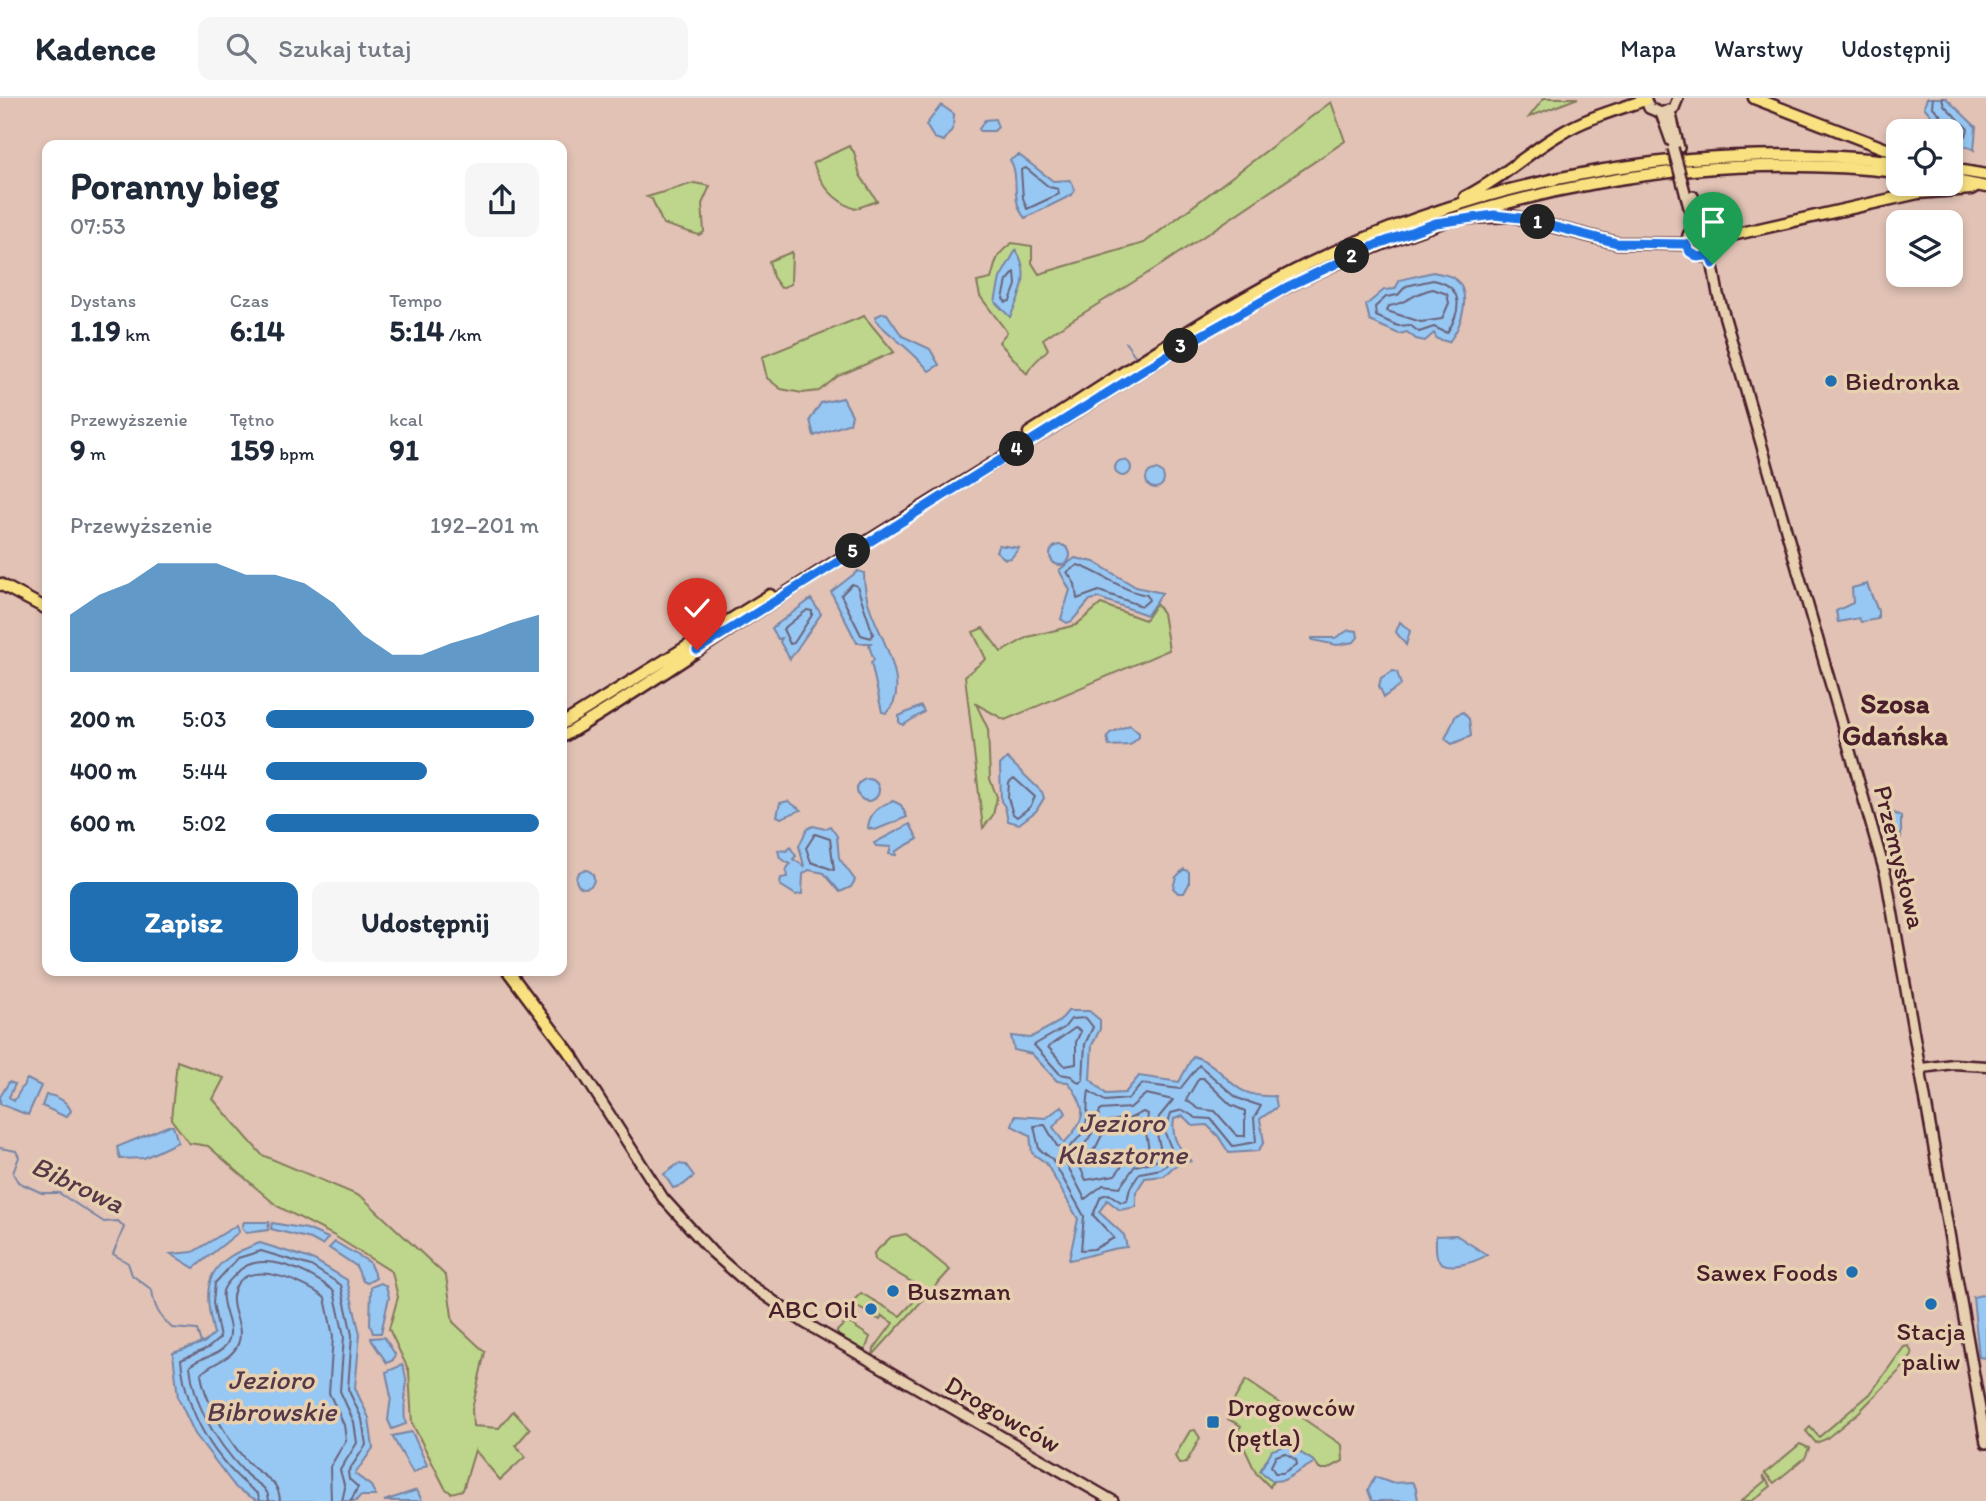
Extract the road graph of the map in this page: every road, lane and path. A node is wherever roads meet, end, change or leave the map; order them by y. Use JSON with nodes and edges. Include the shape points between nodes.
{"nodes":[{"id":1,"x":1678,"y":98,"type":"edge"},
{"id":2,"x":1754,"y":98,"type":"edge"},
{"id":3,"x":1645,"y":99,"type":"edge"},
{"id":4,"x":1665,"y":112,"type":"junction"},
{"id":5,"x":1886,"y":149,"type":"edge"},
{"id":6,"x":1886,"y":161,"type":"edge"},
{"id":7,"x":1886,"y":171,"type":"edge"},
{"id":8,"x":1963,"y":171,"type":"edge"},
{"id":9,"x":1986,"y":175,"type":"edge"},
{"id":10,"x":1963,"y":182,"type":"edge"},
{"id":11,"x":1982,"y":186,"type":"edge"},
{"id":12,"x":1433,"y":218,"type":"junction"},
{"id":13,"x":1698,"y":225,"type":"junction"},
{"id":14,"x":1719,"y":238,"type":"junction"},
{"id":15,"x":1686,"y":244,"type":"junction"},
{"id":16,"x":1707,"y":256,"type":"junction"},
{"id":17,"x":0,"y":584,"type":"edge"},
{"id":18,"x":42,"y":606,"type":"edge"},
{"id":19,"x":567,"y":721,"type":"edge"},
{"id":20,"x":567,"y":734,"type":"edge"},
{"id":21,"x":512,"y":976,"type":"edge"},
{"id":22,"x":518,"y":976,"type":"edge"},
{"id":23,"x":572,"y":1056,"type":"junction"},
{"id":24,"x":1986,"y":1066,"type":"edge"},
{"id":25,"x":1922,"y":1068,"type":"junction"},
{"id":26,"x":1986,"y":1443,"type":"edge"},
{"id":27,"x":1113,"y":1501,"type":"edge"}],
"edges":[{"from":1,"to":4,"type":"main road"},
{"from":2,"to":5,"type":"main road"},
{"from":3,"to":4,"type":"main road","via":[[1649,108]]},
{"from":3,"to":12,"type":"main road","via":[[1578,123]]},
{"from":4,"to":13,"type":"main road"},
{"from":6,"to":12,"type":"main road","via":[[1789,155],[1677,160],[1558,178]]},
{"from":7,"to":12,"type":"main road","via":[[1789,165],[1647,173]]},
{"from":8,"to":9,"type":"main road"},
{"from":10,"to":11,"type":"main road"},
{"from":11,"to":14,"type":"main road","via":[[1918,194]]},
{"from":12,"to":15,"type":"main road","via":[[1513,216],[1617,243]]},
{"from":12,"to":19,"type":"main road","via":[[1306,265],[1223,311]]},
{"from":12,"to":20,"type":"main road","via":[[1310,275],[1215,326]]},
{"from":13,"to":14,"type":"main road","via":[[1712,227]]},
{"from":13,"to":15,"type":"main road","via":[[1688,234]]},
{"from":14,"to":16,"type":"main road","via":[[1718,246]]},
{"from":15,"to":16,"type":"main road","via":[[1690,252]]},
{"from":16,"to":25,"type":"main road","name":"Przemysłowa","via":[[1886,877]]},
{"from":17,"to":18,"type":"main road"},
{"from":21,"to":23,"type":"main road"},
{"from":22,"to":23,"type":"main road","via":[[558,1027]]},
{"from":23,"to":27,"type":"main road","name":"Drogowców","via":[[638,1163],[707,1247],[780,1307]]},
{"from":24,"to":25,"type":"street"},
{"from":25,"to":26,"type":"main road","name":"Przemysłowa"}]}
